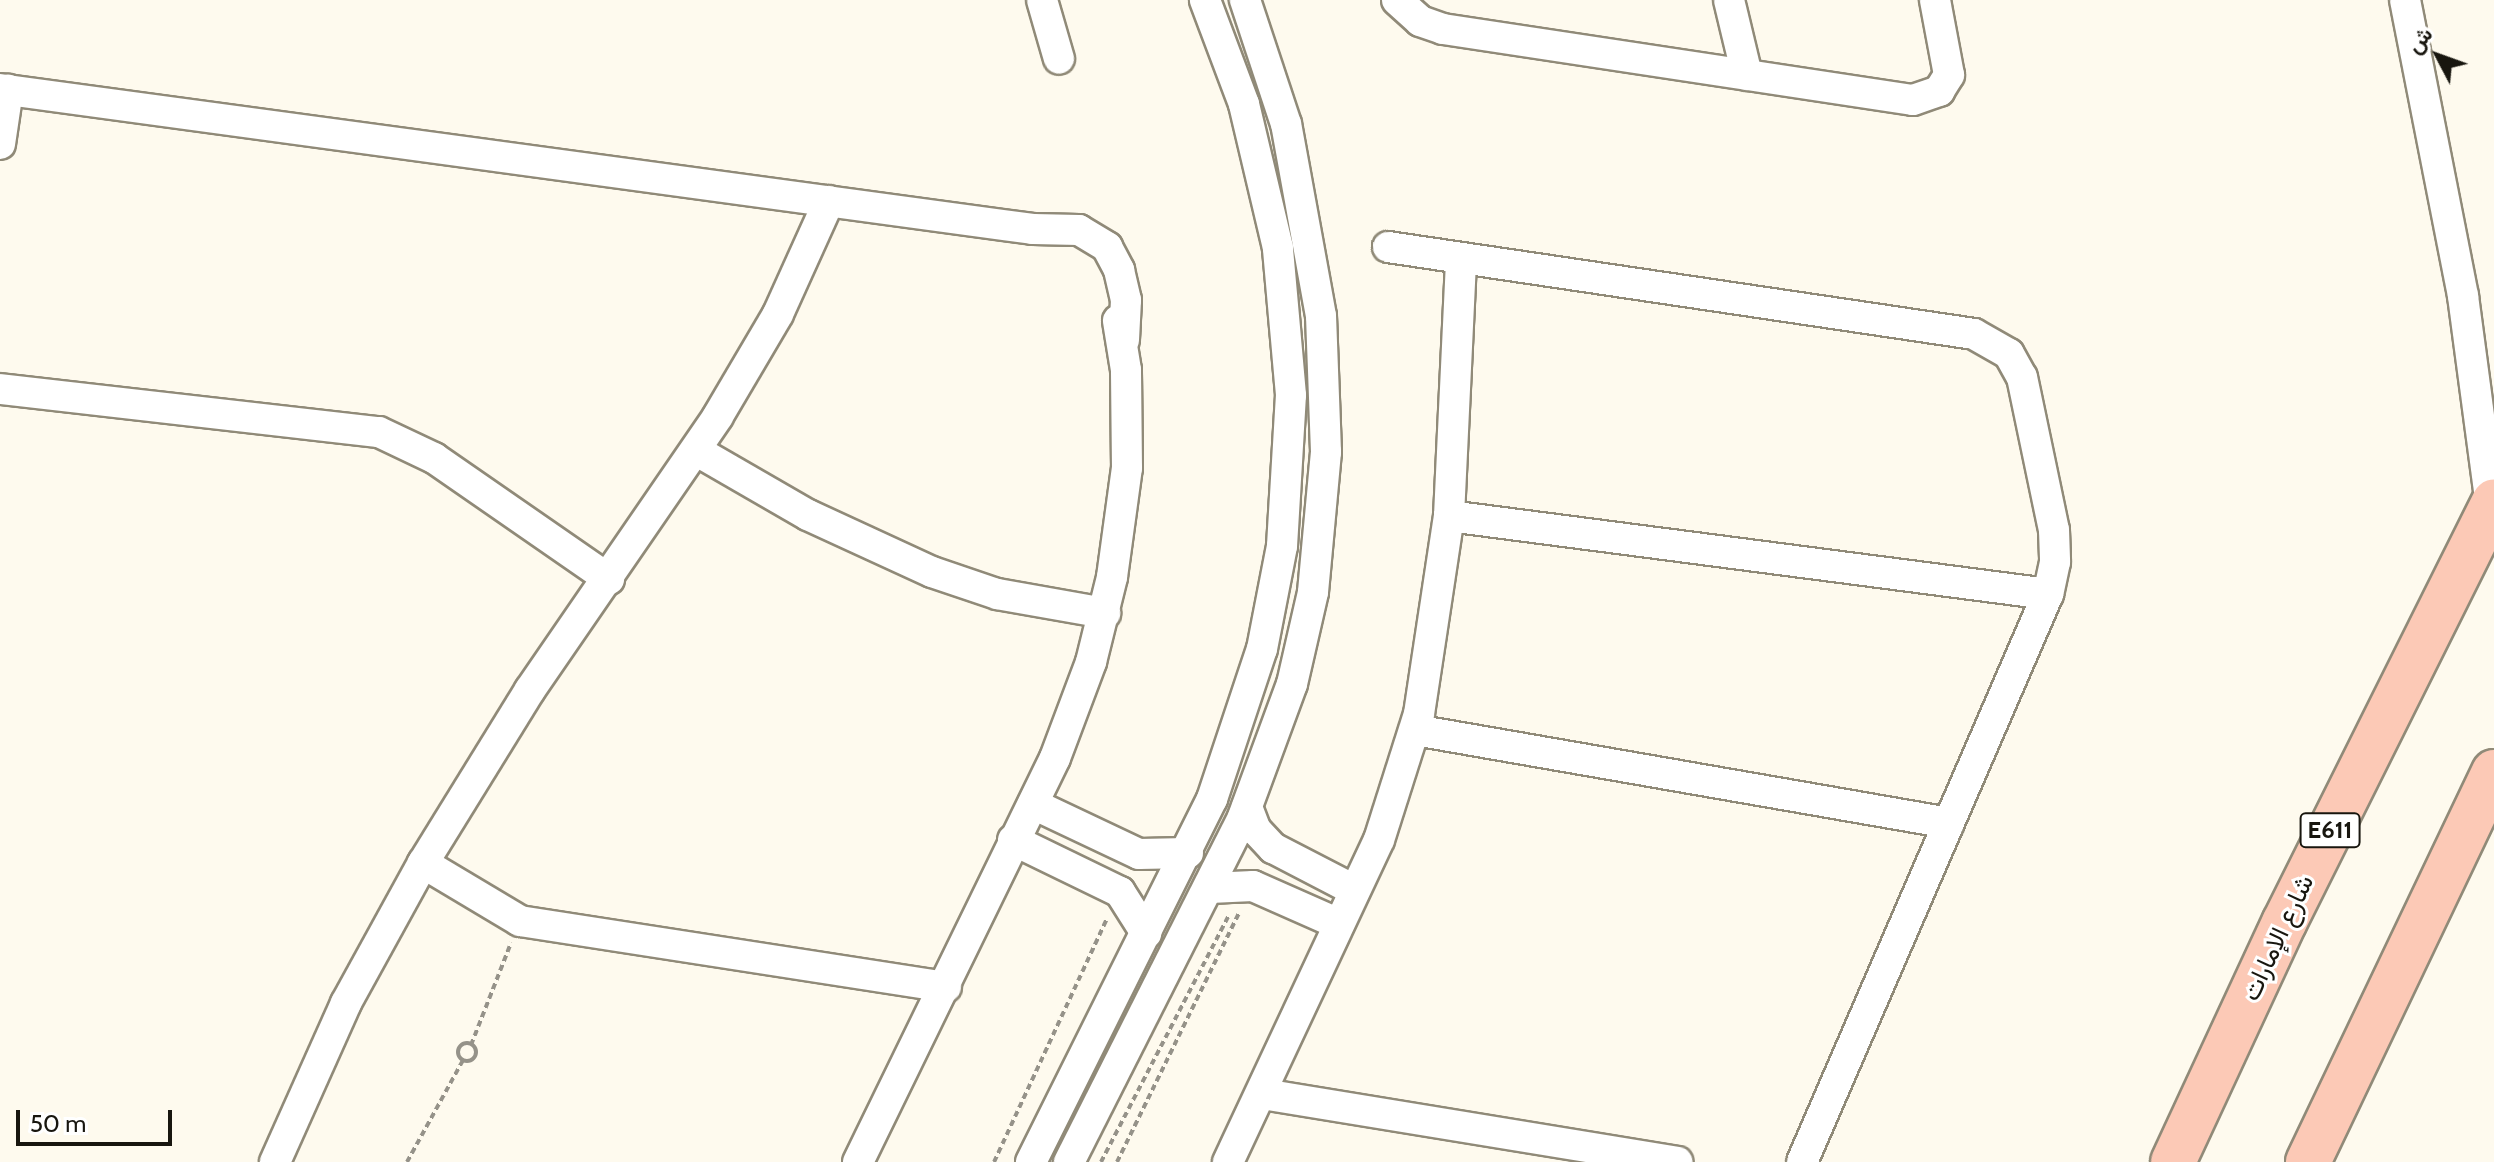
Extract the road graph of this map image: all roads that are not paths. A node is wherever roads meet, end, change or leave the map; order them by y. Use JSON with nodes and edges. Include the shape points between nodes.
{"nodes":[{"id":1,"x":1042,"y":0,"type":"edge"},
{"id":2,"x":1205,"y":0,"type":"edge"},
{"id":3,"x":1245,"y":0,"type":"edge"},
{"id":4,"x":1397,"y":0,"type":"edge"},
{"id":5,"x":1729,"y":0,"type":"edge"},
{"id":6,"x":1935,"y":0,"type":"edge"},
{"id":7,"x":2405,"y":0,"type":"edge"},
{"id":8,"x":1059,"y":59,"type":"dead end"},
{"id":9,"x":1747,"y":75,"type":"junction"},
{"id":10,"x":4,"y":90,"type":"edge"},
{"id":11,"x":0,"y":144,"type":"edge"},
{"id":12,"x":829,"y":201,"type":"junction"},
{"id":13,"x":1388,"y":247,"type":"dead end"},
{"id":14,"x":1461,"y":258,"type":"junction"},
{"id":15,"x":0,"y":389,"type":"edge"},
{"id":16,"x":697,"y":451,"type":"junction"},
{"id":17,"x":2492,"y":504,"type":"edge"},
{"id":18,"x":1449,"y":516,"type":"junction"},
{"id":19,"x":609,"y":579,"type":"junction"},
{"id":20,"x":2048,"y":594,"type":"junction"},
{"id":21,"x":1105,"y":613,"type":"junction"},
{"id":22,"x":1415,"y":730,"type":"junction"},
{"id":23,"x":2494,"y":772,"type":"edge"},
{"id":24,"x":1033,"y":804,"type":"junction"},
{"id":25,"x":1247,"y":807,"type":"junction"},
{"id":26,"x":1949,"y":823,"type":"junction"},
{"id":27,"x":1083,"y":828,"type":"junction"},
{"id":28,"x":1013,"y":840,"type":"junction"},
{"id":29,"x":1188,"y":853,"type":"junction"},
{"id":30,"x":423,"y":863,"type":"junction"},
{"id":31,"x":1065,"y":864,"type":"junction"},
{"id":32,"x":1210,"y":888,"type":"junction"},
{"id":33,"x":1354,"y":890,"type":"junction"},
{"id":34,"x":1339,"y":924,"type":"junction"},
{"id":35,"x":1146,"y":933,"type":"junction"},
{"id":36,"x":946,"y":987,"type":"junction"},
{"id":37,"x":1263,"y":1094,"type":"junction"},
{"id":38,"x":275,"y":1162,"type":"edge"},
{"id":39,"x":858,"y":1162,"type":"edge"},
{"id":40,"x":1031,"y":1162,"type":"edge"},
{"id":41,"x":1069,"y":1162,"type":"edge"},
{"id":42,"x":1228,"y":1162,"type":"edge"},
{"id":43,"x":1677,"y":1162,"type":"edge"},
{"id":44,"x":1802,"y":1162,"type":"edge"},
{"id":45,"x":2173,"y":1162,"type":"edge"},
{"id":46,"x":2308,"y":1162,"type":"edge"}],
"edges":[{"from":1,"to":8,"type":"street"},
{"from":2,"to":29,"type":"street","via":[[1244,104],[1268,199],[1289,346],[1291,444],[1282,546],[1262,649],[1231,750]]},
{"from":3,"to":25,"type":"street","via":[[1286,124],[1308,226],[1326,407],[1324,498],[1313,592],[1292,684]]},
{"from":4,"to":9,"type":"street","via":[[1420,21],[1443,29]]},
{"from":5,"to":9,"type":"street"},
{"from":6,"to":9,"type":"street","via":[[1950,66],[1945,84],[1931,97],[1913,100]]},
{"from":7,"to":17,"type":"street","via":[[2463,296]]},
{"from":10,"to":11,"type":"street"},
{"from":10,"to":12,"type":"street"},
{"from":12,"to":16,"type":"street","via":[[778,314]]},
{"from":12,"to":21,"type":"street","via":[[1033,229],[1084,247],[1104,266],[1124,340],[1127,468]]},
{"from":13,"to":14,"type":"street"},
{"from":14,"to":18,"type":"street"},
{"from":14,"to":20,"type":"street","via":[[1974,334],[1998,345],[2022,377],[2054,530]]},
{"from":15,"to":19,"type":"street","via":[[379,432],[434,458]]},
{"from":16,"to":19,"type":"street"},
{"from":16,"to":21,"type":"street","via":[[808,515],[932,572],[997,594]]},
{"from":17,"to":45,"type":"highway","name":"شارع الإمارات","number":"E611","via":[[2284,923]]},
{"from":18,"to":20,"type":"street"},
{"from":18,"to":22,"type":"street","via":[[1435,633]]},
{"from":19,"to":30,"type":"street","via":[[523,701]]},
{"from":20,"to":26,"type":"street"},
{"from":21,"to":24,"type":"street","via":[[1075,710]]},
{"from":22,"to":26,"type":"street"},
{"from":22,"to":33,"type":"street","via":[[1379,840]]},
{"from":23,"to":46,"type":"highway"},
{"from":24,"to":27,"type":"street"},
{"from":24,"to":28,"type":"street"},
{"from":25,"to":32,"type":"street"},
{"from":25,"to":33,"type":"street","via":[[1256,830],[1273,848]]},
{"from":26,"to":44,"type":"street"},
{"from":27,"to":29,"type":"street","via":[[1139,854]]},
{"from":27,"to":31,"type":"street","via":[[1065,842]]},
{"from":28,"to":31,"type":"street"},
{"from":28,"to":36,"type":"street"},
{"from":29,"to":35,"type":"street"},
{"from":30,"to":36,"type":"street","via":[[520,921]]},
{"from":30,"to":38,"type":"street","via":[[346,1003]]},
{"from":31,"to":35,"type":"street","via":[[1120,892]]},
{"from":32,"to":34,"type":"street","via":[[1253,886]]},
{"from":32,"to":41,"type":"street"},
{"from":33,"to":34,"type":"street"},
{"from":34,"to":37,"type":"street"},
{"from":35,"to":40,"type":"street"},
{"from":36,"to":39,"type":"street"},
{"from":37,"to":42,"type":"street"},
{"from":37,"to":43,"type":"street"}]}
